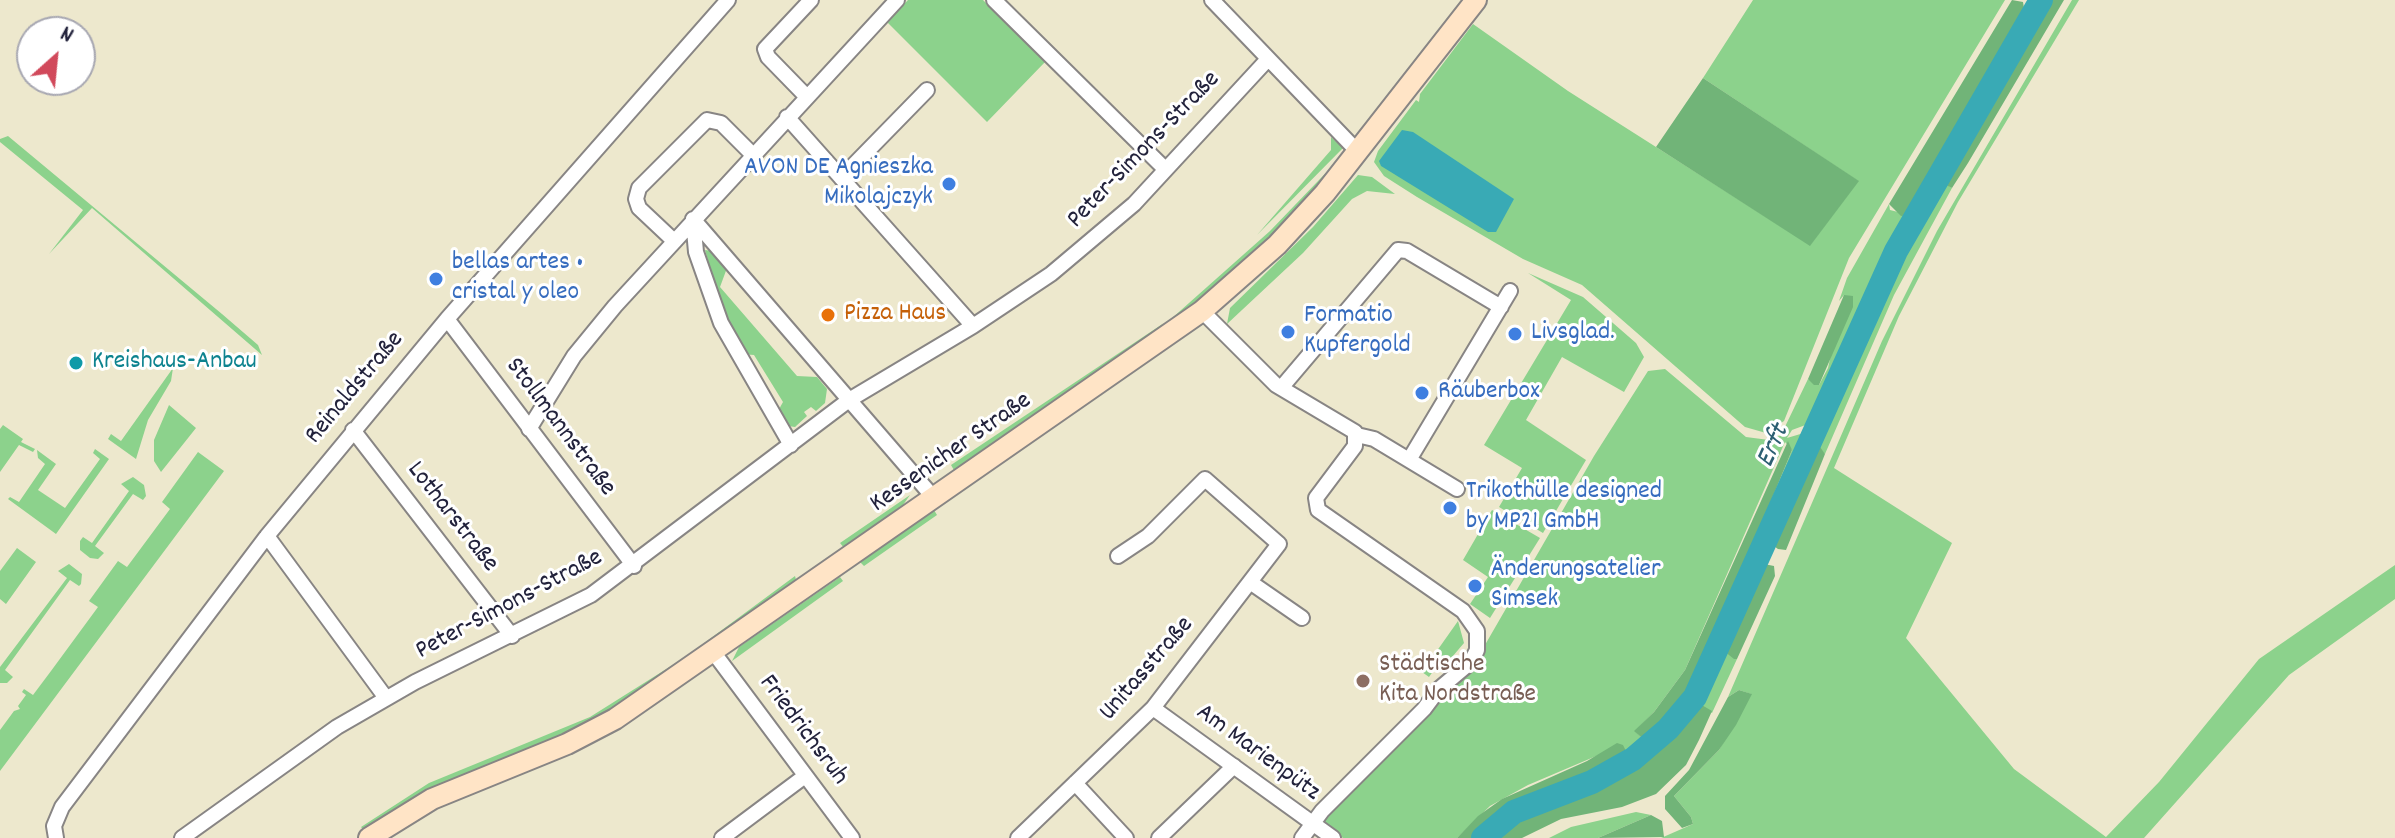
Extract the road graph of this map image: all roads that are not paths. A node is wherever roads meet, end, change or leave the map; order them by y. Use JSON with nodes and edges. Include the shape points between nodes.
{"nodes":[{"id":1,"x":728,"y":0,"type":"edge"},
{"id":2,"x":811,"y":0,"type":"edge"},
{"id":3,"x":994,"y":0,"type":"edge"},
{"id":4,"x":1212,"y":0,"type":"edge"},
{"id":5,"x":1476,"y":0,"type":"edge"},
{"id":6,"x":888,"y":3,"type":"edge"},
{"id":7,"x":1268,"y":59,"type":"junction"},
{"id":8,"x":927,"y":90,"type":"dead end"},
{"id":9,"x":806,"y":96,"type":"junction"},
{"id":10,"x":787,"y":117,"type":"junction"},
{"id":11,"x":1359,"y":153,"type":"junction"},
{"id":12,"x":752,"y":154,"type":"junction"},
{"id":13,"x":1165,"y":169,"type":"junction"},
{"id":14,"x":841,"y":178,"type":"junction"},
{"id":15,"x":693,"y":219,"type":"junction"},
{"id":16,"x":673,"y":240,"type":"junction"},
{"id":17,"x":1510,"y":291,"type":"dead end"},
{"id":18,"x":1501,"y":307,"type":"junction"},
{"id":19,"x":1202,"y":311,"type":"junction"},
{"id":20,"x":447,"y":319,"type":"junction"},
{"id":21,"x":973,"y":326,"type":"junction"},
{"id":22,"x":1281,"y":388,"type":"junction"},
{"id":23,"x":849,"y":400,"type":"junction"},
{"id":24,"x":529,"y":429,"type":"junction"},
{"id":25,"x":353,"y":430,"type":"junction"},
{"id":26,"x":1357,"y":435,"type":"junction"},
{"id":27,"x":791,"y":445,"type":"junction"},
{"id":28,"x":1409,"y":460,"type":"junction"},
{"id":29,"x":1457,"y":489,"type":"dead end"},
{"id":30,"x":934,"y":498,"type":"junction"},
{"id":31,"x":267,"y":536,"type":"junction"},
{"id":32,"x":1118,"y":556,"type":"dead end"},
{"id":33,"x":634,"y":566,"type":"junction"},
{"id":34,"x":1250,"y":582,"type":"junction"},
{"id":35,"x":1302,"y":618,"type":"dead end"},
{"id":36,"x":512,"y":636,"type":"junction"},
{"id":37,"x":714,"y":653,"type":"junction"},
{"id":38,"x":386,"y":698,"type":"junction"},
{"id":39,"x":1153,"y":708,"type":"junction"},
{"id":40,"x":1234,"y":766,"type":"junction"},
{"id":41,"x":805,"y":776,"type":"junction"},
{"id":42,"x":1075,"y":783,"type":"junction"},
{"id":43,"x":1312,"y":823,"type":"junction"},
{"id":44,"x":56,"y":836,"type":"edge"},
{"id":45,"x":182,"y":838,"type":"edge"},
{"id":46,"x":369,"y":838,"type":"edge"},
{"id":47,"x":722,"y":838,"type":"edge"},
{"id":48,"x":852,"y":838,"type":"edge"},
{"id":49,"x":1018,"y":838,"type":"edge"},
{"id":50,"x":1126,"y":838,"type":"edge"},
{"id":51,"x":1159,"y":838,"type":"edge"},
{"id":52,"x":1302,"y":838,"type":"edge"},
{"id":53,"x":1333,"y":838,"type":"edge"}],
"edges":[{"from":1,"to":20,"type":"street","name":"Reinaldstraße"},
{"from":2,"to":9,"type":"street","via":[[765,49]]},
{"from":3,"to":13,"type":"street"},
{"from":4,"to":7,"type":"street"},
{"from":5,"to":11,"type":"main road","name":"Kessenicher Straße"},
{"from":6,"to":9,"type":"street"},
{"from":7,"to":11,"type":"street"},
{"from":7,"to":13,"type":"street","name":"Peter-Simons-Straße"},
{"from":8,"to":14,"type":"street"},
{"from":9,"to":10,"type":"street"},
{"from":10,"to":12,"type":"street"},
{"from":10,"to":14,"type":"street"},
{"from":11,"to":19,"type":"main road","name":"Kessenicher Straße","via":[[1293,229]]},
{"from":12,"to":15,"type":"street"},
{"from":12,"to":16,"type":"street","via":[[721,123],[707,120],[639,188],[639,208]]},
{"from":13,"to":21,"type":"street","name":"Peter-Simons-Straße","via":[[1081,251]]},
{"from":14,"to":21,"type":"street"},
{"from":15,"to":16,"type":"street"},
{"from":15,"to":23,"type":"street"},
{"from":15,"to":27,"type":"street","via":[[696,252],[721,323]]},
{"from":16,"to":24,"type":"street","via":[[574,356]]},
{"from":17,"to":18,"type":"street"},
{"from":18,"to":22,"type":"street","via":[[1398,250]]},
{"from":18,"to":28,"type":"street"},
{"from":19,"to":22,"type":"street"},
{"from":19,"to":30,"type":"main road","name":"Kessenicher Straße"},
{"from":20,"to":24,"type":"street","name":"Stollmannstraße"},
{"from":20,"to":25,"type":"street","name":"Reinaldstraße"},
{"from":21,"to":23,"type":"street","name":"Peter-Simons-Straße"},
{"from":22,"to":26,"type":"street"},
{"from":23,"to":27,"type":"street","name":"Peter-Simons-Straße"},
{"from":23,"to":30,"type":"street"},
{"from":24,"to":33,"type":"street","name":"Stollmannstraße"},
{"from":25,"to":31,"type":"street","name":"Reinaldstraße"},
{"from":25,"to":36,"type":"street","name":"Lotharstraße"},
{"from":26,"to":28,"type":"street"},
{"from":26,"to":43,"type":"street","via":[[1355,446],[1319,493],[1316,507],[1463,611],[1477,631],[1477,650]]},
{"from":27,"to":33,"type":"street","name":"Peter-Simons-Straße"},
{"from":28,"to":29,"type":"street"},
{"from":30,"to":37,"type":"main road","name":"Kessenicher Straße"},
{"from":31,"to":38,"type":"street"},
{"from":31,"to":44,"type":"street","name":"Reinaldstraße","via":[[62,807],[55,821]]},
{"from":32,"to":34,"type":"street","name":"Unitasstraße","via":[[1148,536],[1197,483],[1208,479],[1279,544]]},
{"from":33,"to":36,"type":"street","name":"Peter-Simons-Straße"},
{"from":34,"to":35,"type":"street"},
{"from":34,"to":39,"type":"street","name":"Unitasstraße"},
{"from":36,"to":38,"type":"street","name":"Peter-Simons-Straße"},
{"from":37,"to":41,"type":"street","name":"Friedrichsruh"},
{"from":37,"to":46,"type":"main road","name":"Kessenicher Straße","via":[[592,732],[443,793]]},
{"from":38,"to":45,"type":"street","name":"Peter-Simons-Straße","via":[[293,756]]},
{"from":39,"to":40,"type":"street","name":"Am Marienpütz"},
{"from":39,"to":42,"type":"street","name":"Unitasstraße"},
{"from":40,"to":43,"type":"street","name":"Am Marienpütz"},
{"from":40,"to":51,"type":"street"},
{"from":41,"to":47,"type":"street"},
{"from":41,"to":48,"type":"street","name":"Friedrichsruh"},
{"from":42,"to":49,"type":"street","name":"Unitasstraße"},
{"from":42,"to":50,"type":"street"},
{"from":43,"to":52,"type":"street"},
{"from":43,"to":53,"type":"street","name":"Am Marienpütz"}]}
